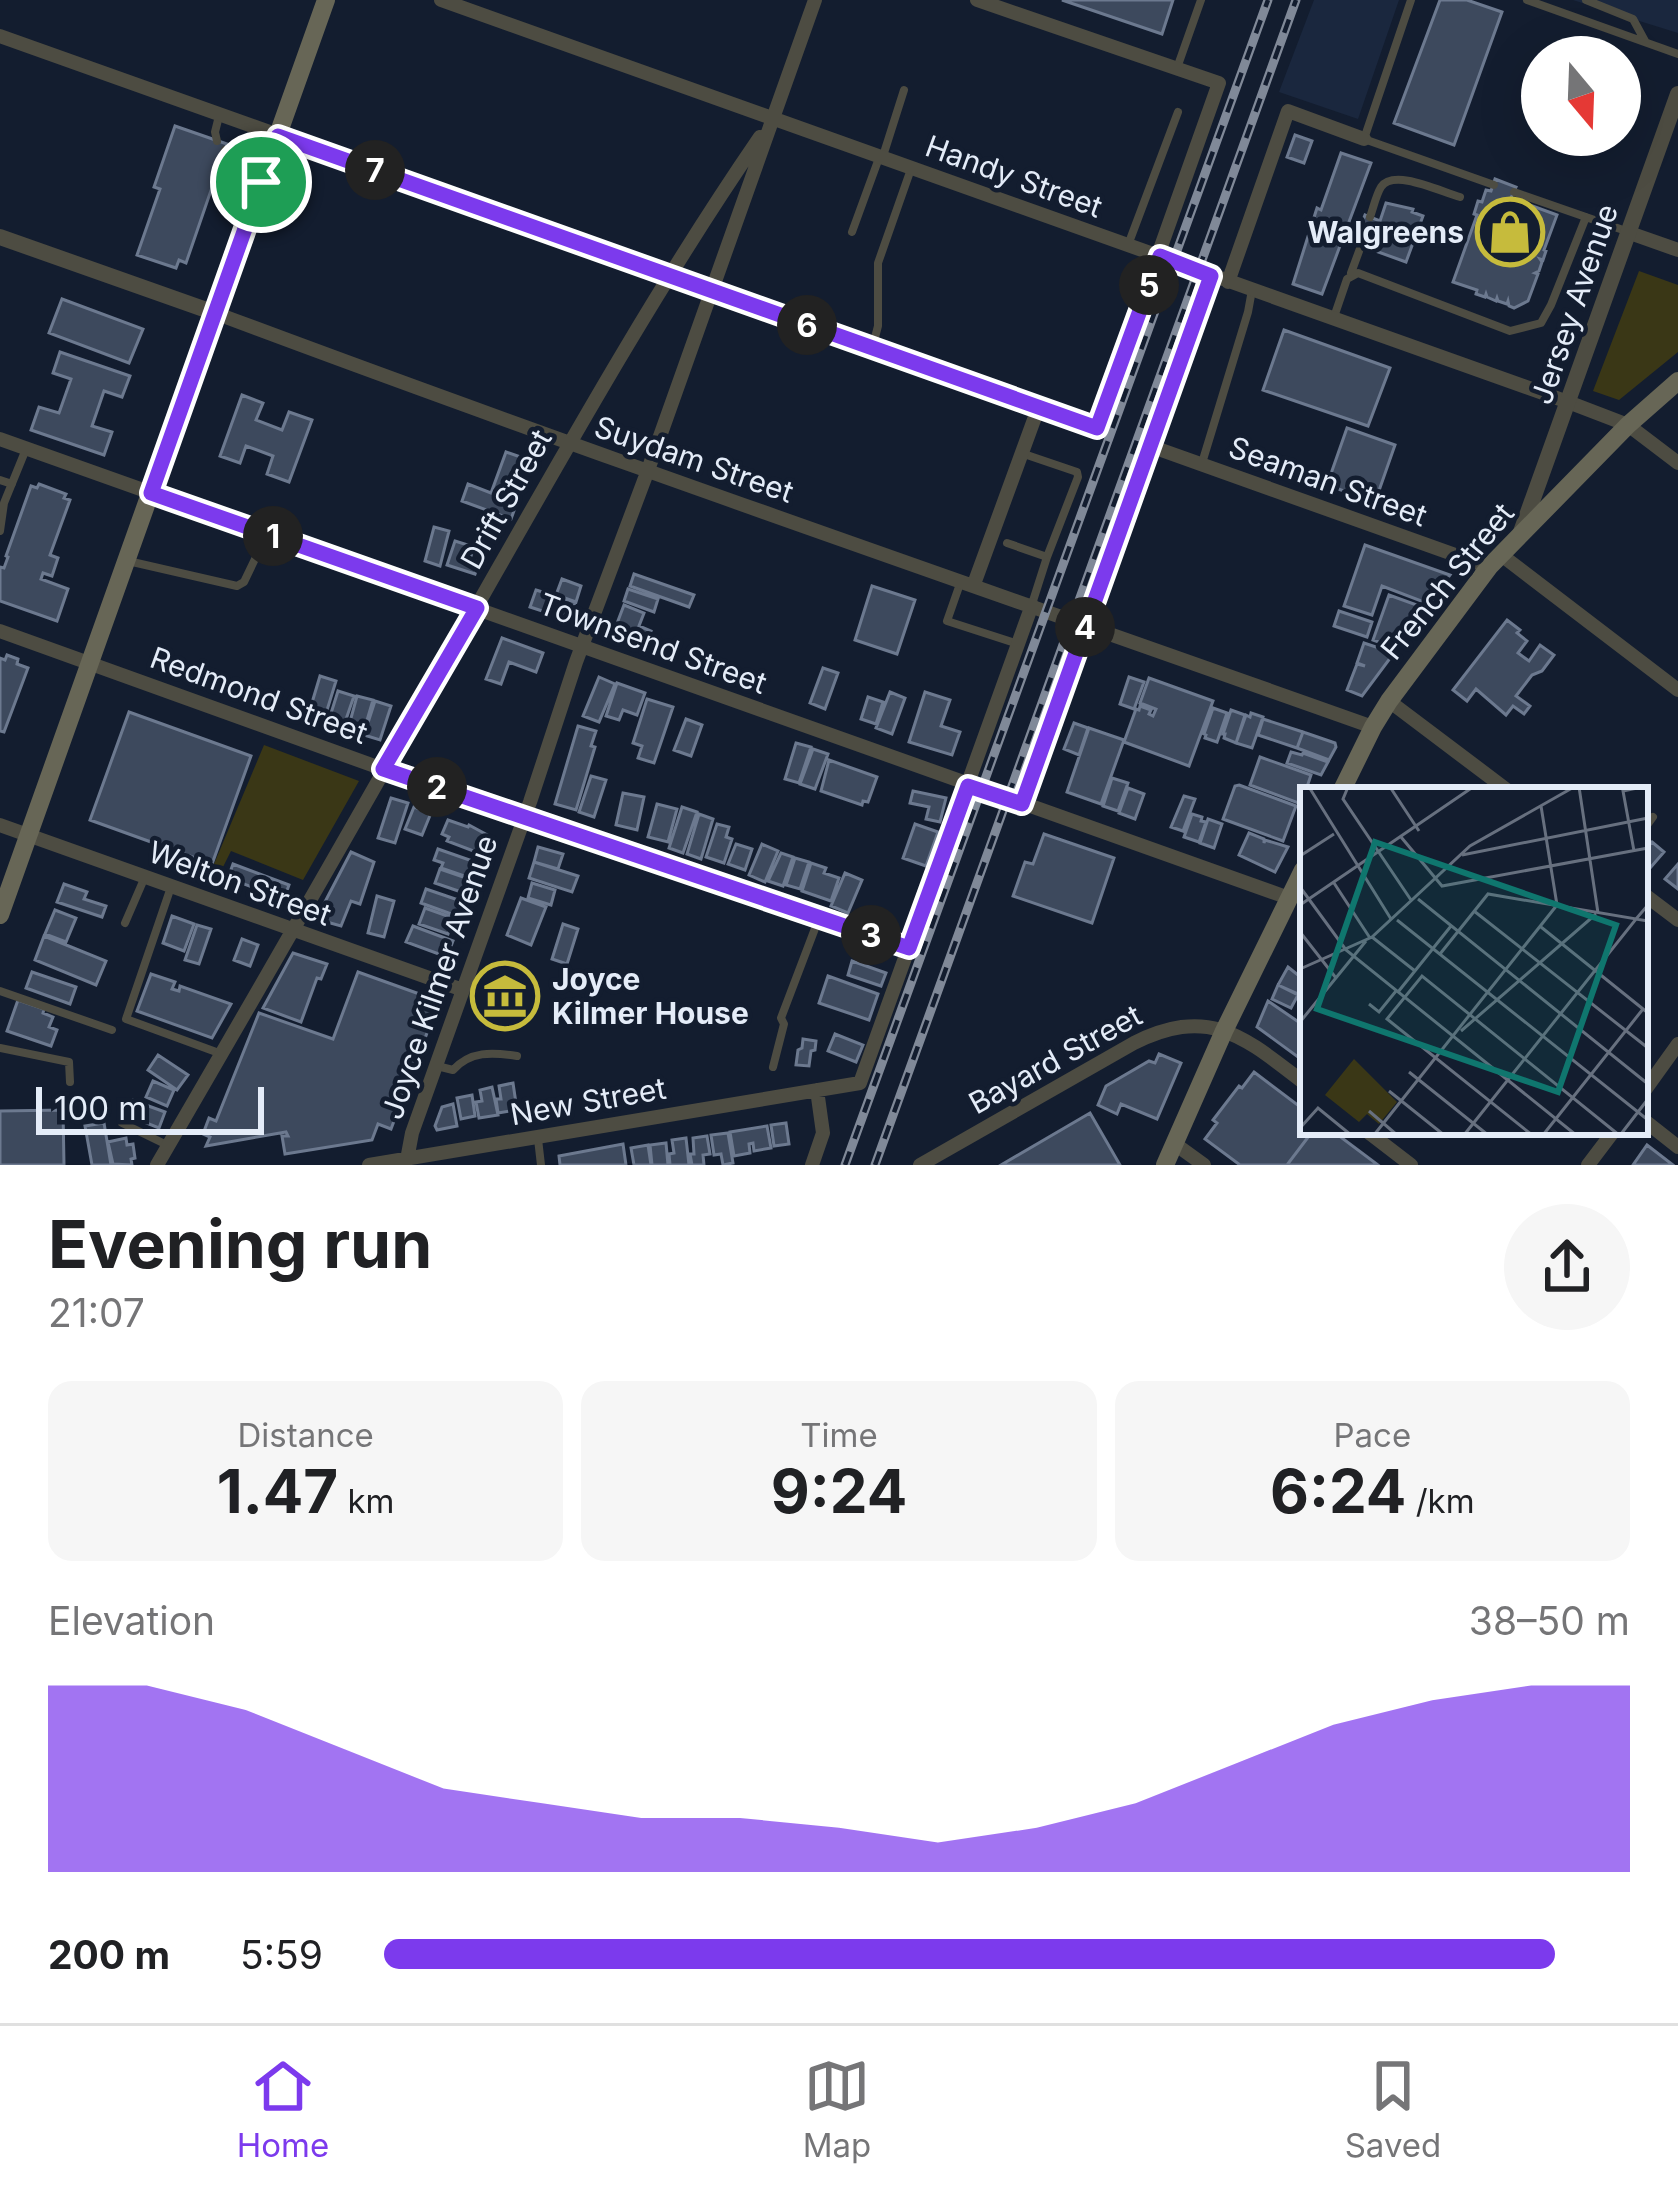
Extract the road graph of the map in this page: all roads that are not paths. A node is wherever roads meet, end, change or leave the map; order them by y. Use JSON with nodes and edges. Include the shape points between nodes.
{"nodes":[{"id":1,"x":326,"y":0,"type":"edge"},
{"id":2,"x":441,"y":0,"type":"edge"},
{"id":3,"x":815,"y":0,"type":"edge"},
{"id":4,"x":977,"y":0,"type":"edge"},
{"id":5,"x":1201,"y":0,"type":"edge"},
{"id":6,"x":1411,"y":0,"type":"edge"},
{"id":7,"x":1527,"y":0,"type":"edge"},
{"id":8,"x":1586,"y":0,"type":"edge"},
{"id":9,"x":1028,"y":9,"type":"edge"},
{"id":10,"x":0,"y":36,"type":"edge"},
{"id":11,"x":1645,"y":42,"type":"junction"},
{"id":12,"x":1678,"y":54,"type":"edge"},
{"id":13,"x":1176,"y":69,"type":"junction"},
{"id":14,"x":904,"y":90,"type":"dead end"},
{"id":15,"x":1678,"y":94,"type":"edge"},
{"id":16,"x":1178,"y":112,"type":"dead end"},
{"id":17,"x":219,"y":115,"type":"junction"},
{"id":18,"x":773,"y":118,"type":"junction"},
{"id":19,"x":278,"y":136,"type":"junction"},
{"id":20,"x":1364,"y":139,"type":"junction"},
{"id":21,"x":217,"y":141,"type":"dead end"},
{"id":22,"x":225,"y":150,"type":"dead end"},
{"id":23,"x":881,"y":157,"type":"junction"},
{"id":24,"x":911,"y":167,"type":"junction"},
{"id":25,"x":261,"y":182,"type":"junction"},
{"id":26,"x":1493,"y":184,"type":"dead end"},
{"id":27,"x":1514,"y":192,"type":"dead end"},
{"id":28,"x":1460,"y":197,"type":"dead end"},
{"id":29,"x":1370,"y":217,"type":"dead end"},
{"id":30,"x":1586,"y":217,"type":"junction"},
{"id":31,"x":852,"y":232,"type":"dead end"},
{"id":32,"x":1627,"y":232,"type":"junction"},
{"id":33,"x":1364,"y":235,"type":"dead end"},
{"id":34,"x":0,"y":237,"type":"edge"},
{"id":35,"x":1128,"y":245,"type":"junction"},
{"id":36,"x":1678,"y":250,"type":"edge"},
{"id":37,"x":1160,"y":256,"type":"junction"},
{"id":38,"x":1351,"y":274,"type":"junction"},
{"id":39,"x":670,"y":275,"type":"junction"},
{"id":40,"x":1211,"y":276,"type":"junction"},
{"id":41,"x":1228,"y":281,"type":"junction"},
{"id":42,"x":711,"y":290,"type":"junction"},
{"id":43,"x":1252,"y":290,"type":"junction"},
{"id":44,"x":215,"y":314,"type":"junction"},
{"id":45,"x":1333,"y":319,"type":"junction"},
{"id":46,"x":872,"y":348,"type":"junction"},
{"id":47,"x":1678,"y":381,"type":"edge"},
{"id":48,"x":1568,"y":402,"type":"junction"},
{"id":49,"x":1039,"y":406,"type":"junction"},
{"id":50,"x":1628,"y":425,"type":"junction"},
{"id":51,"x":0,"y":439,"type":"edge"},
{"id":52,"x":568,"y":444,"type":"junction"},
{"id":53,"x":1150,"y":446,"type":"junction"},
{"id":54,"x":26,"y":448,"type":"junction"},
{"id":55,"x":1022,"y":453,"type":"junction"},
{"id":56,"x":1678,"y":463,"type":"edge"},
{"id":57,"x":1202,"y":464,"type":"junction"},
{"id":58,"x":648,"y":470,"type":"junction"},
{"id":59,"x":0,"y":480,"type":"edge"},
{"id":60,"x":12,"y":484,"type":"junction"},
{"id":61,"x":151,"y":493,"type":"junction"},
{"id":62,"x":2,"y":515,"type":"edge"},
{"id":63,"x":0,"y":532,"type":"edge"},
{"id":64,"x":1521,"y":532,"type":"junction"},
{"id":65,"x":267,"y":533,"type":"junction"},
{"id":66,"x":1007,"y":543,"type":"dead end"},
{"id":67,"x":1047,"y":557,"type":"junction"},
{"id":68,"x":1494,"y":560,"type":"junction"},
{"id":69,"x":127,"y":561,"type":"junction"},
{"id":70,"x":968,"y":582,"type":"junction"},
{"id":71,"x":1032,"y":605,"type":"junction"},
{"id":72,"x":477,"y":608,"type":"junction"},
{"id":73,"x":1086,"y":625,"type":"junction"},
{"id":74,"x":0,"y":631,"type":"edge"},
{"id":75,"x":1018,"y":644,"type":"junction"},
{"id":76,"x":582,"y":647,"type":"junction"},
{"id":77,"x":90,"y":662,"type":"junction"},
{"id":78,"x":1678,"y":690,"type":"edge"},
{"id":79,"x":1389,"y":701,"type":"junction"},
{"id":80,"x":1373,"y":727,"type":"junction"},
{"id":81,"x":383,"y":769,"type":"junction"},
{"id":82,"x":968,"y":786,"type":"junction"},
{"id":83,"x":1343,"y":787,"type":"edge"},
{"id":84,"x":1503,"y":787,"type":"edge"},
{"id":85,"x":1022,"y":804,"type":"junction"},
{"id":86,"x":1653,"y":817,"type":"dead end"},
{"id":87,"x":524,"y":818,"type":"junction"},
{"id":88,"x":1648,"y":824,"type":"edge"},
{"id":89,"x":0,"y":825,"type":"edge"},
{"id":90,"x":28,"y":835,"type":"junction"},
{"id":91,"x":1300,"y":875,"type":"edge"},
{"id":92,"x":145,"y":877,"type":"junction"},
{"id":93,"x":5,"y":886,"type":"edge"},
{"id":94,"x":171,"y":887,"type":"junction"},
{"id":95,"x":1648,"y":897,"type":"edge"},
{"id":96,"x":1288,"y":898,"type":"junction"},
{"id":97,"x":0,"y":915,"type":"edge"},
{"id":98,"x":820,"y":916,"type":"junction"},
{"id":99,"x":1678,"y":920,"type":"edge"},
{"id":100,"x":124,"y":923,"type":"dead end"},
{"id":101,"x":293,"y":932,"type":"junction"},
{"id":102,"x":909,"y":948,"type":"junction"},
{"id":103,"x":463,"y":990,"type":"junction"},
{"id":104,"x":0,"y":991,"type":"edge"},
{"id":105,"x":112,"y":1030,"type":"dead end"},
{"id":106,"x":1224,"y":1030,"type":"junction"},
{"id":107,"x":1678,"y":1044,"type":"edge"},
{"id":108,"x":0,"y":1048,"type":"edge"},
{"id":109,"x":222,"y":1054,"type":"junction"},
{"id":110,"x":517,"y":1056,"type":"dead end"},
{"id":111,"x":436,"y":1065,"type":"junction"},
{"id":112,"x":773,"y":1067,"type":"dead end"},
{"id":113,"x":1300,"y":1080,"type":"edge"},
{"id":114,"x":70,"y":1082,"type":"dead end"},
{"id":115,"x":1648,"y":1086,"type":"edge"},
{"id":116,"x":817,"y":1090,"type":"junction"},
{"id":117,"x":122,"y":1123,"type":"dead end"},
{"id":118,"x":1648,"y":1123,"type":"edge"},
{"id":119,"x":1372,"y":1135,"type":"edge"},
{"id":120,"x":1611,"y":1135,"type":"edge"},
{"id":121,"x":538,"y":1137,"type":"junction"},
{"id":122,"x":1175,"y":1144,"type":"junction"},
{"id":123,"x":169,"y":1146,"type":"junction"},
{"id":124,"x":1678,"y":1147,"type":"edge"},
{"id":125,"x":406,"y":1162,"type":"edge"},
{"id":126,"x":157,"y":1165,"type":"edge"},
{"id":127,"x":369,"y":1165,"type":"edge"},
{"id":128,"x":541,"y":1165,"type":"edge"},
{"id":129,"x":812,"y":1165,"type":"edge"},
{"id":130,"x":920,"y":1165,"type":"edge"},
{"id":131,"x":1165,"y":1165,"type":"edge"},
{"id":132,"x":1204,"y":1165,"type":"edge"},
{"id":133,"x":1412,"y":1165,"type":"edge"},
{"id":134,"x":1588,"y":1165,"type":"edge"}],
"edges":[{"from":1,"to":19,"type":"main road"},
{"from":2,"to":18,"type":"street","name":"Handy Street"},
{"from":3,"to":18,"type":"street","name":"Joyce Kilmer Avenue"},
{"from":4,"to":9,"type":"street"},
{"from":5,"to":13,"type":"lane"},
{"from":6,"to":20,"type":"lane"},
{"from":7,"to":11,"type":"lane"},
{"from":8,"to":11,"type":"lane","via":[[1633,19]]},
{"from":9,"to":13,"type":"street"},
{"from":10,"to":17,"type":"street"},
{"from":11,"to":12,"type":"lane"},
{"from":13,"to":37,"type":"street","via":[[1219,83]]},
{"from":14,"to":23,"type":"lane"},
{"from":15,"to":32,"type":"street","name":"Jersey Avenue"},
{"from":16,"to":35,"type":"lane"},
{"from":17,"to":19,"type":"street"},
{"from":17,"to":21,"type":"lane"},
{"from":18,"to":23,"type":"street","name":"Handy Street"},
{"from":18,"to":39,"type":"street","name":"Drift Street"},
{"from":18,"to":42,"type":"street","name":"Joyce Kilmer Avenue"},
{"from":19,"to":25,"type":"main road"},
{"from":19,"to":39,"type":"street"},
{"from":20,"to":26,"type":"lane"},
{"from":20,"to":41,"type":"street","via":[[1288,111]]},
{"from":22,"to":25,"type":"lane"},
{"from":23,"to":24,"type":"street","name":"Handy Street"},
{"from":23,"to":31,"type":"lane"},
{"from":24,"to":35,"type":"street","name":"Handy Street"},
{"from":24,"to":46,"type":"lane","via":[[878,263]]},
{"from":25,"to":44,"type":"main road"},
{"from":27,"to":30,"type":"lane"},
{"from":28,"to":29,"type":"lane","via":[[1398,178],[1381,187]]},
{"from":30,"to":32,"type":"lane"},
{"from":30,"to":38,"type":"lane","via":[[1541,323],[1510,331]]},
{"from":32,"to":36,"type":"street"},
{"from":32,"to":48,"type":"street","name":"Jersey Avenue"},
{"from":33,"to":38,"type":"lane"},
{"from":34,"to":44,"type":"street","name":"Suydam Street"},
{"from":35,"to":37,"type":"street","name":"Handy Street"},
{"from":37,"to":40,"type":"street","name":"Handy Street"},
{"from":37,"to":49,"type":"street","via":[[1097,428]]},
{"from":38,"to":45,"type":"lane"},
{"from":39,"to":42,"type":"street"},
{"from":39,"to":52,"type":"street","name":"Drift Street"},
{"from":40,"to":41,"type":"street","name":"Handy Street"},
{"from":40,"to":53,"type":"street"},
{"from":41,"to":43,"type":"street","name":"Handy Street"},
{"from":42,"to":46,"type":"street"},
{"from":42,"to":58,"type":"street","name":"Joyce Kilmer Avenue"},
{"from":43,"to":45,"type":"street","name":"Handy Street"},
{"from":43,"to":57,"type":"lane"},
{"from":44,"to":52,"type":"street","name":"Suydam Street"},
{"from":44,"to":61,"type":"main road"},
{"from":45,"to":48,"type":"street","name":"Handy Street"},
{"from":46,"to":49,"type":"street"},
{"from":47,"to":50,"type":"main road","name":"French Street"},
{"from":48,"to":50,"type":"street","name":"Handy Street"},
{"from":48,"to":64,"type":"street","name":"Jersey Avenue"},
{"from":49,"to":55,"type":"street"},
{"from":50,"to":56,"type":"street","name":"Handy Street"},
{"from":50,"to":64,"type":"main road","name":"French Street"},
{"from":51,"to":54,"type":"street","name":"Townsend Street"},
{"from":52,"to":58,"type":"street","name":"Suydam Street"},
{"from":52,"to":72,"type":"street","name":"Drift Street"},
{"from":53,"to":57,"type":"street","name":"Seaman Street"},
{"from":53,"to":73,"type":"street"},
{"from":54,"to":60,"type":"lane"},
{"from":54,"to":61,"type":"street","name":"Townsend Street"},
{"from":55,"to":67,"type":"lane","via":[[1077,472]]},
{"from":55,"to":70,"type":"street"},
{"from":57,"to":68,"type":"street","name":"Seaman Street"},
{"from":58,"to":70,"type":"street","name":"Suydam Street"},
{"from":58,"to":76,"type":"street","name":"Joyce Kilmer Avenue"},
{"from":59,"to":60,"type":"lane"},
{"from":60,"to":62,"type":"lane"},
{"from":61,"to":65,"type":"street","name":"Townsend Street"},
{"from":61,"to":69,"type":"main road"},
{"from":62,"to":63,"type":"lane"},
{"from":64,"to":68,"type":"main road","name":"French Street"},
{"from":65,"to":69,"type":"lane","via":[[237,586]]},
{"from":65,"to":72,"type":"street","name":"Townsend Street"},
{"from":66,"to":67,"type":"lane"},
{"from":67,"to":71,"type":"lane"},
{"from":68,"to":78,"type":"street","name":"Seaman Street"},
{"from":68,"to":79,"type":"main road","name":"French Street"},
{"from":69,"to":77,"type":"main road"},
{"from":70,"to":71,"type":"street","name":"Suydam Street"},
{"from":70,"to":75,"type":"lane","via":[[947,621]]},
{"from":71,"to":73,"type":"street","name":"Suydam Street"},
{"from":71,"to":75,"type":"street"},
{"from":72,"to":76,"type":"street","name":"Townsend Street"},
{"from":72,"to":81,"type":"street","name":"Drift Street"},
{"from":73,"to":80,"type":"street","name":"Suydam Street"},
{"from":73,"to":85,"type":"street"},
{"from":74,"to":77,"type":"street","name":"Redmond Street"},
{"from":75,"to":82,"type":"street"},
{"from":76,"to":82,"type":"street","name":"Townsend Street"},
{"from":76,"to":87,"type":"street","name":"Joyce Kilmer Avenue"},
{"from":77,"to":81,"type":"street","name":"Redmond Street"},
{"from":77,"to":90,"type":"main road"},
{"from":79,"to":80,"type":"main road","name":"French Street"},
{"from":79,"to":84,"type":"street"},
{"from":80,"to":83,"type":"main road","name":"French Street"},
{"from":81,"to":87,"type":"street","name":"Redmond Street"},
{"from":81,"to":101,"type":"street","name":"Drift Street"},
{"from":82,"to":85,"type":"street","name":"Townsend Street"},
{"from":82,"to":102,"type":"street"},
{"from":85,"to":96,"type":"street","name":"Townsend Street"},
{"from":86,"to":88,"type":"lane"},
{"from":87,"to":98,"type":"street","name":"Redmond Street"},
{"from":87,"to":103,"type":"street","name":"Joyce Kilmer Avenue"},
{"from":89,"to":90,"type":"street","name":"Welton Street"},
{"from":90,"to":92,"type":"street","name":"Welton Street"},
{"from":90,"to":93,"type":"main road"},
{"from":91,"to":96,"type":"main road"},
{"from":92,"to":94,"type":"street","name":"Welton Street"},
{"from":92,"to":100,"type":"lane"},
{"from":93,"to":97,"type":"main road"},
{"from":94,"to":101,"type":"street","name":"Welton Street"},
{"from":94,"to":109,"type":"lane","via":[[126,1019]]},
{"from":95,"to":99,"type":"street"},
{"from":96,"to":106,"type":"main road"},
{"from":98,"to":102,"type":"street","name":"Redmond Street"},
{"from":98,"to":112,"type":"lane","via":[[781,1018]]},
{"from":101,"to":103,"type":"street","name":"Welton Street"},
{"from":101,"to":109,"type":"street","name":"Drift Street"},
{"from":102,"to":116,"type":"street","name":"New Street","via":[[860,1083]]},
{"from":103,"to":111,"type":"street","name":"Joyce Kilmer Avenue"},
{"from":104,"to":105,"type":"lane"},
{"from":106,"to":113,"type":"street"},
{"from":106,"to":122,"type":"main road"},
{"from":106,"to":130,"type":"street","name":"Bayard Street","via":[[1193,1026],[1148,1036]]},
{"from":107,"to":115,"type":"street"},
{"from":108,"to":114,"type":"lane","via":[[70,1062]]},
{"from":109,"to":123,"type":"street","name":"Drift Street"},
{"from":110,"to":111,"type":"lane","via":[[463,1058],[453,1070]]},
{"from":111,"to":125,"type":"street","name":"Joyce Kilmer Avenue"},
{"from":116,"to":121,"type":"street","name":"New Street"},
{"from":116,"to":129,"type":"street","via":[[823,1133]]},
{"from":117,"to":123,"type":"lane"},
{"from":118,"to":124,"type":"street"},
{"from":119,"to":133,"type":"street"},
{"from":120,"to":134,"type":"street"},
{"from":121,"to":125,"type":"street","name":"New Street"},
{"from":121,"to":128,"type":"lane"},
{"from":122,"to":131,"type":"main road"},
{"from":122,"to":132,"type":"street"},
{"from":123,"to":126,"type":"street","name":"Drift Street"},
{"from":125,"to":127,"type":"street","name":"New Street"}]}
